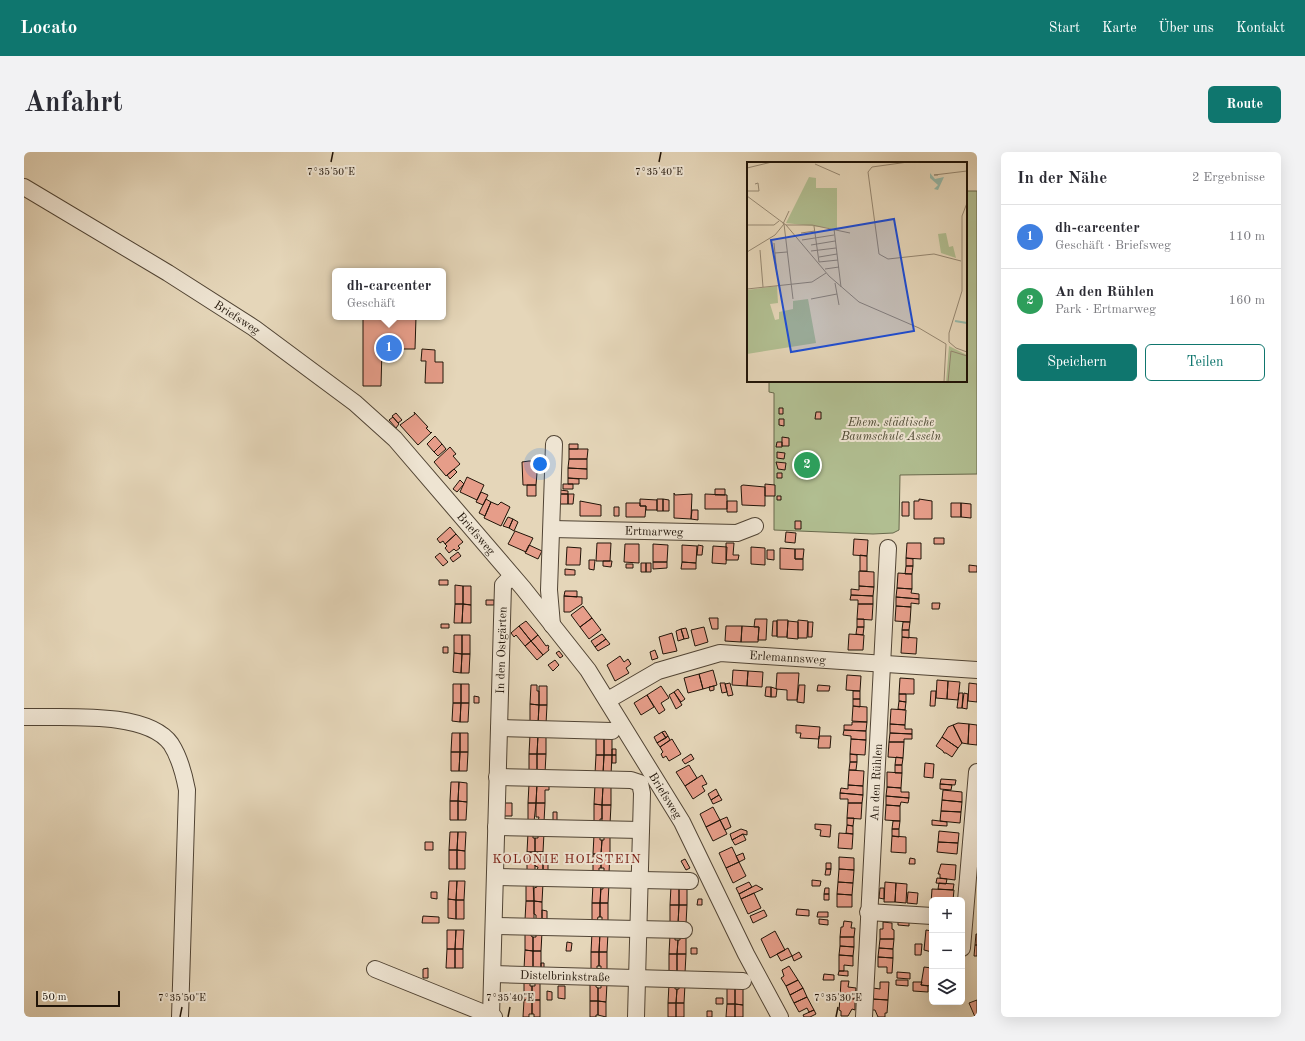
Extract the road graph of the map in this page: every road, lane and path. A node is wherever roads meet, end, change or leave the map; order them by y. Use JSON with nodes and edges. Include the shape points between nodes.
{"nodes":[{"id":1,"x":24,"y":187,"type":"edge"},
{"id":2,"x":554,"y":444,"type":"dead end"},
{"id":3,"x":756,"y":526,"type":"dead end"},
{"id":4,"x":552,"y":529,"type":"junction"},
{"id":5,"x":888,"y":548,"type":"dead end"},
{"id":6,"x":549,"y":572,"type":"junction"},
{"id":7,"x":512,"y":576,"type":"junction"},
{"id":8,"x":523,"y":588,"type":"junction"},
{"id":9,"x":553,"y":626,"type":"junction"},
{"id":10,"x":882,"y":665,"type":"junction"},
{"id":11,"x":977,"y":670,"type":"edge"},
{"id":12,"x":608,"y":700,"type":"junction"},
{"id":13,"x":24,"y":717,"type":"edge"},
{"id":14,"x":499,"y":728,"type":"junction"},
{"id":15,"x":612,"y":731,"type":"dead end"},
{"id":16,"x":977,"y":772,"type":"edge"},
{"id":17,"x":498,"y":778,"type":"junction"},
{"id":18,"x":496,"y":827,"type":"junction"},
{"id":19,"x":641,"y":830,"type":"junction"},
{"id":20,"x":496,"y":877,"type":"junction"},
{"id":21,"x":640,"y":880,"type":"junction"},
{"id":22,"x":690,"y":881,"type":"dead end"},
{"id":23,"x":965,"y":897,"type":"edge"},
{"id":24,"x":868,"y":912,"type":"junction"},
{"id":25,"x":929,"y":916,"type":"edge"},
{"id":26,"x":495,"y":926,"type":"junction"},
{"id":27,"x":638,"y":929,"type":"junction"},
{"id":28,"x":684,"y":930,"type":"dead end"},
{"id":29,"x":375,"y":969,"type":"dead end"},
{"id":30,"x":493,"y":974,"type":"junction"},
{"id":31,"x":637,"y":978,"type":"junction"},
{"id":32,"x":744,"y":981,"type":"dead end"},
{"id":33,"x":180,"y":1017,"type":"edge"},
{"id":34,"x":492,"y":1017,"type":"edge"},
{"id":35,"x":636,"y":1017,"type":"edge"},
{"id":36,"x":780,"y":1017,"type":"edge"},
{"id":37,"x":864,"y":1017,"type":"edge"}],
"edges":[{"from":1,"to":7,"type":"street","name":"Briefsweg","via":[[254,328],[355,403],[395,439]]},
{"from":2,"to":4,"type":"street"},
{"from":3,"to":4,"type":"street","name":"Ertmarweg","via":[[738,533]]},
{"from":4,"to":6,"type":"street"},
{"from":5,"to":10,"type":"street","name":"An den Rühlen"},
{"from":6,"to":8,"type":"street","via":[[538,585]]},
{"from":6,"to":9,"type":"street"},
{"from":7,"to":8,"type":"street","name":"Briefsweg"},
{"from":7,"to":14,"type":"street","name":"In den Ostgärten","via":[[503,585]]},
{"from":8,"to":9,"type":"street","name":"Briefsweg"},
{"from":9,"to":12,"type":"street","name":"Briefsweg"},
{"from":10,"to":11,"type":"street","name":"Erlemannsweg"},
{"from":10,"to":12,"type":"street","name":"Erlemannsweg","via":[[720,653],[658,671]]},
{"from":10,"to":24,"type":"street","name":"An den Rühlen"},
{"from":12,"to":36,"type":"street","name":"Briefsweg","via":[[682,822],[749,960]]},
{"from":13,"to":33,"type":"street","via":[[100,718],[144,725],[170,743],[178,756],[187,790]]},
{"from":14,"to":15,"type":"street"},
{"from":14,"to":17,"type":"street","name":"In den Ostgärten"},
{"from":16,"to":23,"type":"street"},
{"from":17,"to":18,"type":"street","name":"In den Ostgärten"},
{"from":17,"to":19,"type":"street","via":[[631,780],[640,783]]},
{"from":18,"to":19,"type":"street"},
{"from":18,"to":20,"type":"street","name":"In den Ostgärten"},
{"from":19,"to":21,"type":"street"},
{"from":20,"to":21,"type":"street"},
{"from":20,"to":26,"type":"street","name":"In den Ostgärten"},
{"from":21,"to":22,"type":"street"},
{"from":21,"to":27,"type":"street"},
{"from":24,"to":25,"type":"street"},
{"from":24,"to":37,"type":"street","name":"An den Rühlen"},
{"from":26,"to":27,"type":"street"},
{"from":26,"to":30,"type":"street","name":"In den Ostgärten"},
{"from":27,"to":28,"type":"street"},
{"from":27,"to":31,"type":"street"},
{"from":29,"to":34,"type":"street"},
{"from":30,"to":31,"type":"street","name":"Distelbrinkstraße"},
{"from":30,"to":34,"type":"street","name":"In den Ostgärten"},
{"from":31,"to":32,"type":"street","name":"Distelbrinkstraße"},
{"from":31,"to":35,"type":"street"}]}
